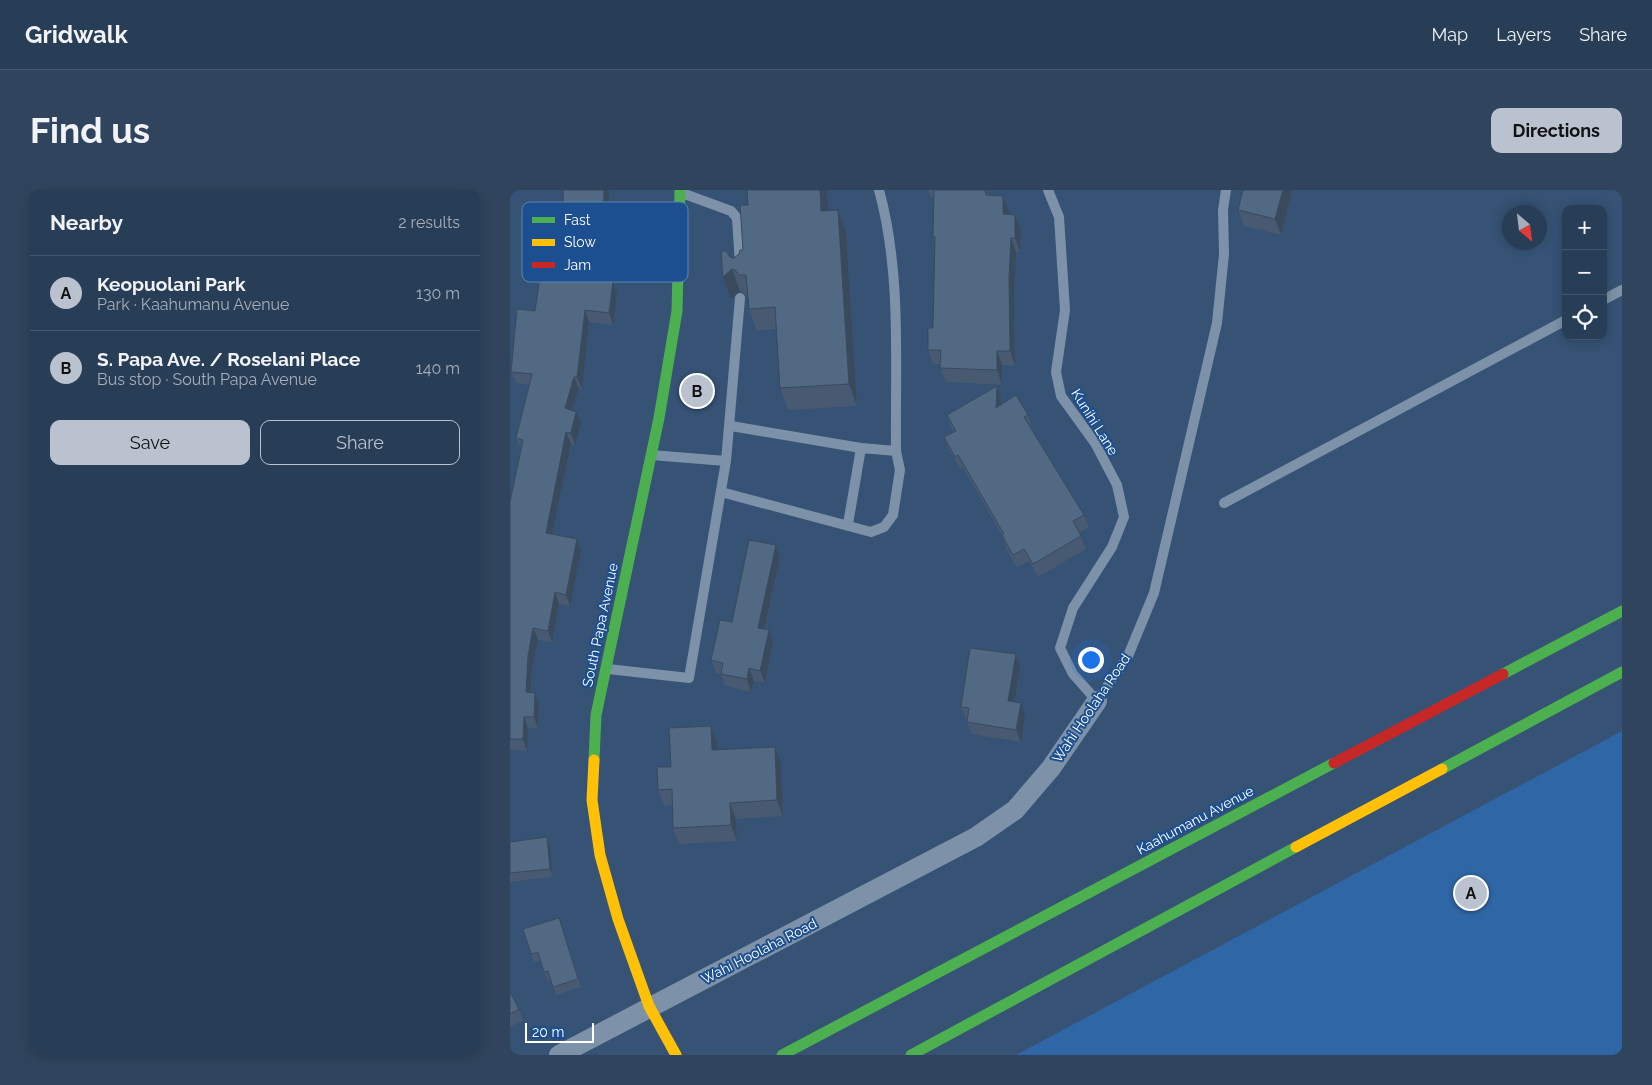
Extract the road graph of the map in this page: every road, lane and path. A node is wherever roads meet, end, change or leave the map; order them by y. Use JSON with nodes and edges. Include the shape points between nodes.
{"nodes":[{"id":1,"x":879,"y":190,"type":"edge"},
{"id":2,"x":1048,"y":190,"type":"edge"},
{"id":3,"x":1226,"y":190,"type":"edge"},
{"id":4,"x":680,"y":191,"type":"edge"},
{"id":5,"x":741,"y":273,"type":"edge"},
{"id":6,"x":678,"y":282,"type":"edge"},
{"id":7,"x":1622,"y":290,"type":"edge"},
{"id":8,"x":740,"y":298,"type":"edge"},
{"id":9,"x":1607,"y":298,"type":"edge"},
{"id":10,"x":1562,"y":322,"type":"edge"},
{"id":11,"x":731,"y":426,"type":"junction"},
{"id":12,"x":861,"y":448,"type":"junction"},
{"id":13,"x":896,"y":451,"type":"junction"},
{"id":14,"x":650,"y":455,"type":"junction"},
{"id":15,"x":726,"y":461,"type":"junction"},
{"id":16,"x":721,"y":492,"type":"junction"},
{"id":17,"x":1224,"y":503,"type":"dead end"},
{"id":18,"x":848,"y":524,"type":"junction"},
{"id":19,"x":1622,"y":611,"type":"edge"},
{"id":20,"x":606,"y":668,"type":"junction"},
{"id":21,"x":1622,"y":672,"type":"edge"},
{"id":22,"x":1097,"y":701,"type":"junction"},
{"id":23,"x":650,"y":1006,"type":"junction"},
{"id":24,"x":559,"y":1055,"type":"edge"},
{"id":25,"x":676,"y":1055,"type":"edge"},
{"id":26,"x":782,"y":1055,"type":"edge"},
{"id":27,"x":911,"y":1055,"type":"edge"}],
"edges":[{"from":1,"to":13,"type":"lane","via":[[888,220],[895,283]]},
{"from":2,"to":22,"type":"lane","name":"Kunihi Lane","via":[[1059,217],[1065,310],[1056,372],[1061,396],[1095,443],[1117,485],[1124,517],[1112,547],[1073,608],[1060,648],[1073,674]]},
{"from":3,"to":22,"type":"lane","name":"Wahi Hoolaha Road","via":[[1217,324],[1154,593],[1128,656]]},
{"from":4,"to":5,"type":"lane","via":[[731,211],[737,218]]},
{"from":6,"to":14,"type":"main road","name":"South Papa Avenue","via":[[677,311]]},
{"from":7,"to":9,"type":"lane"},
{"from":8,"to":11,"type":"lane"},
{"from":10,"to":17,"type":"lane"},
{"from":11,"to":12,"type":"lane"},
{"from":11,"to":15,"type":"lane"},
{"from":12,"to":13,"type":"lane"},
{"from":12,"to":18,"type":"lane"},
{"from":13,"to":18,"type":"lane","via":[[900,470],[892,515],[884,527],[871,532]]},
{"from":14,"to":15,"type":"lane"},
{"from":14,"to":20,"type":"main road","name":"South Papa Avenue"},
{"from":15,"to":16,"type":"lane"},
{"from":16,"to":18,"type":"lane"},
{"from":16,"to":20,"type":"lane","via":[[689,678]]},
{"from":19,"to":26,"type":"main road","name":"Kaahumanu Avenue"},
{"from":20,"to":23,"type":"main road","name":"South Papa Avenue","via":[[596,716],[593,807],[600,854],[615,910]]},
{"from":21,"to":27,"type":"main road"},
{"from":22,"to":23,"type":"street","name":"Wahi Hoolaha Road","via":[[1051,768],[1015,810],[976,837]]},
{"from":23,"to":24,"type":"street","name":"Wahi Hoolaha Road"},
{"from":23,"to":25,"type":"main road","name":"South Papa Avenue"}]}
